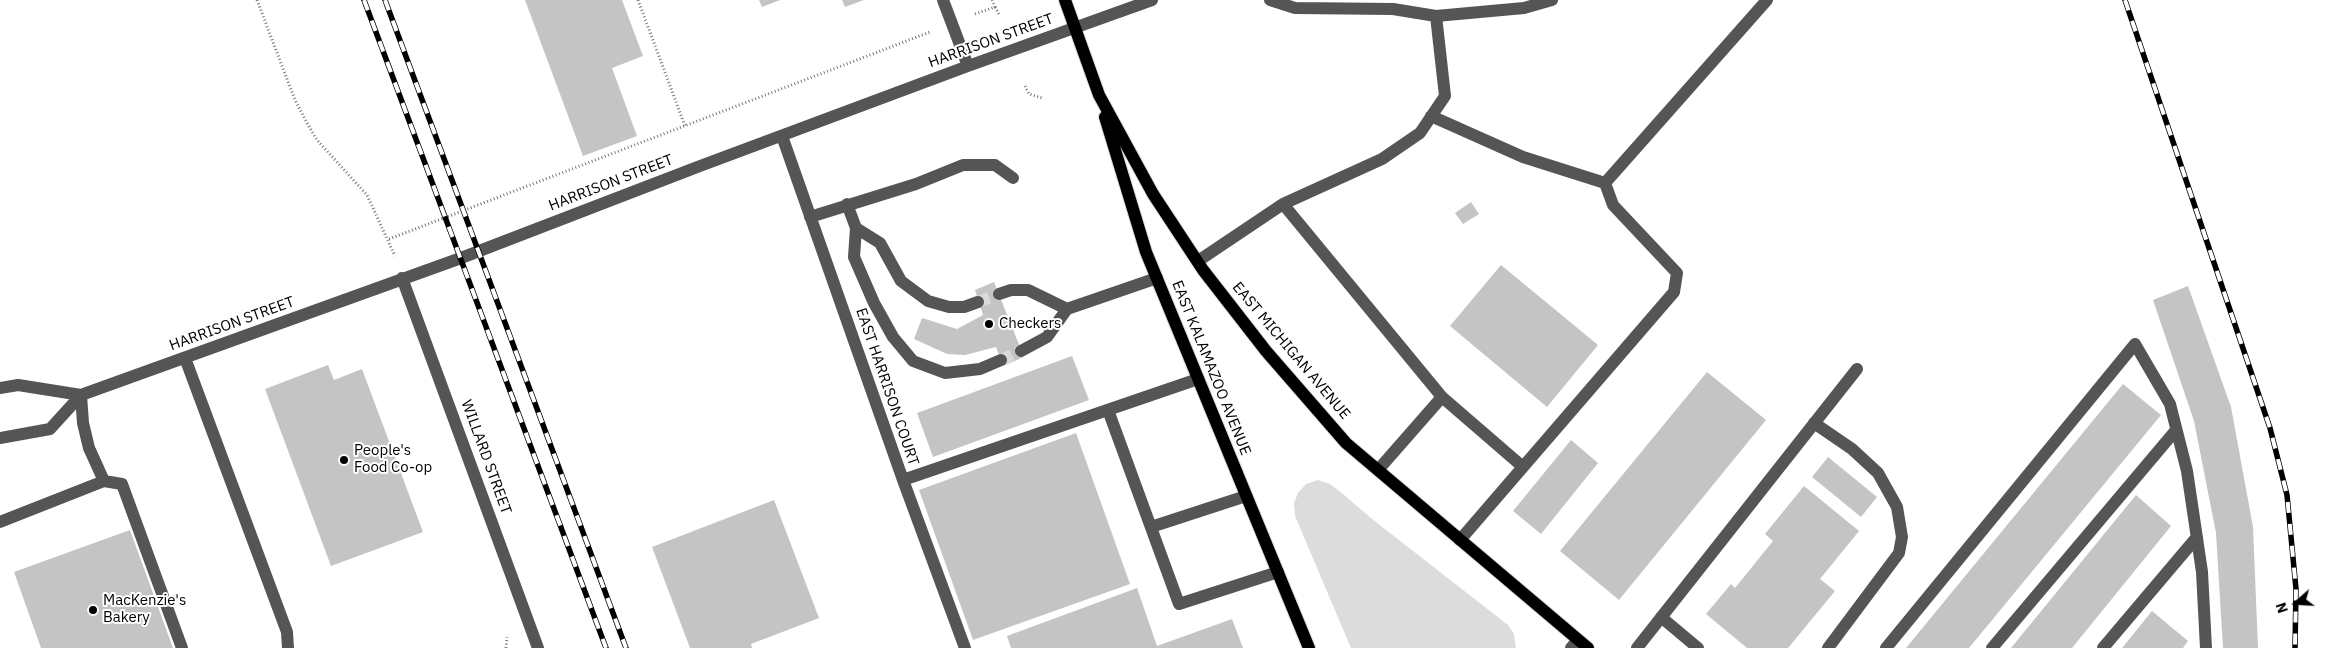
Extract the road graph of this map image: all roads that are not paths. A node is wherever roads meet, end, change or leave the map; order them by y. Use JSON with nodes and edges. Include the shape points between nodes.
{"nodes":[{"id":1,"x":943,"y":0,"type":"edge"},
{"id":2,"x":1065,"y":0,"type":"edge"},
{"id":3,"x":1152,"y":0,"type":"edge"},
{"id":4,"x":1270,"y":0,"type":"edge"},
{"id":5,"x":1552,"y":0,"type":"edge"},
{"id":6,"x":1767,"y":0,"type":"edge"},
{"id":7,"x":1296,"y":4,"type":"edge"},
{"id":8,"x":1436,"y":16,"type":"junction"},
{"id":9,"x":1075,"y":27,"type":"junction"},
{"id":10,"x":968,"y":66,"type":"junction"},
{"id":11,"x":1099,"y":95,"type":"junction"},
{"id":12,"x":1431,"y":116,"type":"junction"},
{"id":13,"x":782,"y":136,"type":"junction"},
{"id":14,"x":1013,"y":178,"type":"dead end"},
{"id":15,"x":1605,"y":183,"type":"junction"},
{"id":16,"x":847,"y":204,"type":"junction"},
{"id":17,"x":1283,"y":204,"type":"junction"},
{"id":18,"x":810,"y":217,"type":"junction"},
{"id":19,"x":856,"y":228,"type":"junction"},
{"id":20,"x":1198,"y":261,"type":"junction"},
{"id":21,"x":402,"y":278,"type":"junction"},
{"id":22,"x":1157,"y":278,"type":"junction"},
{"id":23,"x":999,"y":294,"type":"tunnel mouth"},
{"id":24,"x":978,"y":302,"type":"tunnel mouth"},
{"id":25,"x":1067,"y":309,"type":"junction"},
{"id":26,"x":1021,"y":351,"type":"tunnel mouth"},
{"id":27,"x":185,"y":358,"type":"junction"},
{"id":28,"x":1001,"y":360,"type":"tunnel mouth"},
{"id":29,"x":1857,"y":370,"type":"dead end"},
{"id":30,"x":1198,"y":379,"type":"junction"},
{"id":31,"x":0,"y":388,"type":"edge"},
{"id":32,"x":81,"y":395,"type":"junction"},
{"id":33,"x":1442,"y":397,"type":"junction"},
{"id":34,"x":1108,"y":410,"type":"junction"},
{"id":35,"x":1814,"y":423,"type":"junction"},
{"id":36,"x":2176,"y":430,"type":"junction"},
{"id":37,"x":0,"y":438,"type":"edge"},
{"id":38,"x":1523,"y":467,"type":"junction"},
{"id":39,"x":1378,"y":470,"type":"junction"},
{"id":40,"x":903,"y":480,"type":"junction"},
{"id":41,"x":104,"y":482,"type":"junction"},
{"id":42,"x":1246,"y":496,"type":"junction"},
{"id":43,"x":0,"y":522,"type":"edge"},
{"id":44,"x":1151,"y":527,"type":"junction"},
{"id":45,"x":2197,"y":537,"type":"junction"},
{"id":46,"x":1460,"y":540,"type":"junction"},
{"id":47,"x":1278,"y":572,"type":"junction"},
{"id":48,"x":1661,"y":617,"type":"junction"},
{"id":49,"x":1579,"y":645,"type":"edge"},
{"id":50,"x":182,"y":648,"type":"edge"},
{"id":51,"x":288,"y":648,"type":"edge"},
{"id":52,"x":538,"y":648,"type":"edge"},
{"id":53,"x":965,"y":648,"type":"edge"},
{"id":54,"x":1310,"y":648,"type":"edge"},
{"id":55,"x":1637,"y":648,"type":"edge"},
{"id":56,"x":1698,"y":648,"type":"edge"},
{"id":57,"x":1828,"y":648,"type":"edge"},
{"id":58,"x":1886,"y":648,"type":"edge"},
{"id":59,"x":1992,"y":648,"type":"edge"},
{"id":60,"x":2103,"y":648,"type":"edge"},
{"id":61,"x":2206,"y":648,"type":"edge"}],
"edges":[{"from":1,"to":10,"type":"street"},
{"from":2,"to":9,"type":"main road","name":"EAST MICHIGAN AVENUE"},
{"from":3,"to":9,"type":"street","name":"HARRISON STREET"},
{"from":4,"to":7,"type":"street"},
{"from":5,"to":8,"type":"street","via":[[1524,8]]},
{"from":6,"to":15,"type":"street"},
{"from":7,"to":8,"type":"street","via":[[1393,9]]},
{"from":8,"to":12,"type":"street","via":[[1445,96]]},
{"from":9,"to":10,"type":"street","name":"HARRISON STREET"},
{"from":9,"to":11,"type":"main road","name":"EAST MICHIGAN AVENUE"},
{"from":10,"to":13,"type":"street","name":"HARRISON STREET"},
{"from":11,"to":20,"type":"main road","name":"EAST MICHIGAN AVENUE","via":[[1153,194]]},
{"from":11,"to":22,"type":"main road","name":"EAST KALAMAZOO AVENUE","via":[[1126,191]]},
{"from":12,"to":15,"type":"street","via":[[1523,157]]},
{"from":12,"to":17,"type":"street","via":[[1420,133],[1382,159]]},
{"from":13,"to":18,"type":"street","name":"EAST HARRISON COURT"},
{"from":13,"to":21,"type":"street","name":"HARRISON STREET","via":[[479,252]]},
{"from":14,"to":16,"type":"street","via":[[996,164],[964,165],[916,184]]},
{"from":15,"to":38,"type":"street","via":[[1613,205],[1677,273],[1674,292]]},
{"from":16,"to":18,"type":"street"},
{"from":16,"to":19,"type":"street"},
{"from":17,"to":20,"type":"street"},
{"from":17,"to":33,"type":"street"},
{"from":18,"to":40,"type":"street","name":"EAST HARRISON COURT"},
{"from":19,"to":24,"type":"street","via":[[880,243],[901,281],[928,300],[949,307],[964,307]]},
{"from":19,"to":28,"type":"street","via":[[854,257],[874,303],[893,337],[914,361],[945,373],[980,369]]},
{"from":20,"to":39,"type":"main road","name":"EAST MICHIGAN AVENUE","via":[[1266,351],[1346,442]]},
{"from":21,"to":27,"type":"street","name":"HARRISON STREET"},
{"from":21,"to":52,"type":"street","name":"WILLARD STREET"},
{"from":22,"to":25,"type":"street"},
{"from":22,"to":30,"type":"main road","name":"EAST KALAMAZOO AVENUE"},
{"from":23,"to":25,"type":"street","via":[[1028,290]]},
{"from":25,"to":26,"type":"street","via":[[1047,337]]},
{"from":27,"to":32,"type":"street","name":"HARRISON STREET"},
{"from":27,"to":51,"type":"street","via":[[287,632]]},
{"from":29,"to":35,"type":"street"},
{"from":30,"to":34,"type":"street"},
{"from":30,"to":42,"type":"main road","name":"EAST KALAMAZOO AVENUE"},
{"from":31,"to":32,"type":"street","name":"HARRISON STREET","via":[[18,386]]},
{"from":32,"to":37,"type":"street","name":"HARRISON STREET","via":[[50,429]]},
{"from":32,"to":41,"type":"street","via":[[89,448]]},
{"from":33,"to":38,"type":"street"},
{"from":33,"to":39,"type":"street"},
{"from":34,"to":40,"type":"street"},
{"from":34,"to":44,"type":"street"},
{"from":35,"to":48,"type":"street"},
{"from":35,"to":57,"type":"street","via":[[1852,448],[1878,473],[1897,507],[1902,537],[1899,553]]},
{"from":36,"to":45,"type":"street","via":[[2187,471]]},
{"from":36,"to":58,"type":"street","via":[[2170,404],[2135,344]]},
{"from":36,"to":59,"type":"street"},
{"from":38,"to":46,"type":"street"},
{"from":39,"to":46,"type":"main road","name":"EAST MICHIGAN AVENUE"},
{"from":40,"to":53,"type":"street","name":"EAST HARRISON COURT"},
{"from":41,"to":43,"type":"street"},
{"from":41,"to":50,"type":"street","via":[[122,484]]},
{"from":42,"to":44,"type":"street"},
{"from":42,"to":47,"type":"main road","name":"EAST KALAMAZOO AVENUE"},
{"from":44,"to":47,"type":"street","via":[[1179,604]]},
{"from":45,"to":60,"type":"street"},
{"from":45,"to":61,"type":"street"},
{"from":46,"to":49,"type":"main road","name":"EAST MICHIGAN AVENUE"},
{"from":47,"to":54,"type":"main road","name":"EAST KALAMAZOO AVENUE"},
{"from":48,"to":55,"type":"street"},
{"from":48,"to":56,"type":"street"}]}
